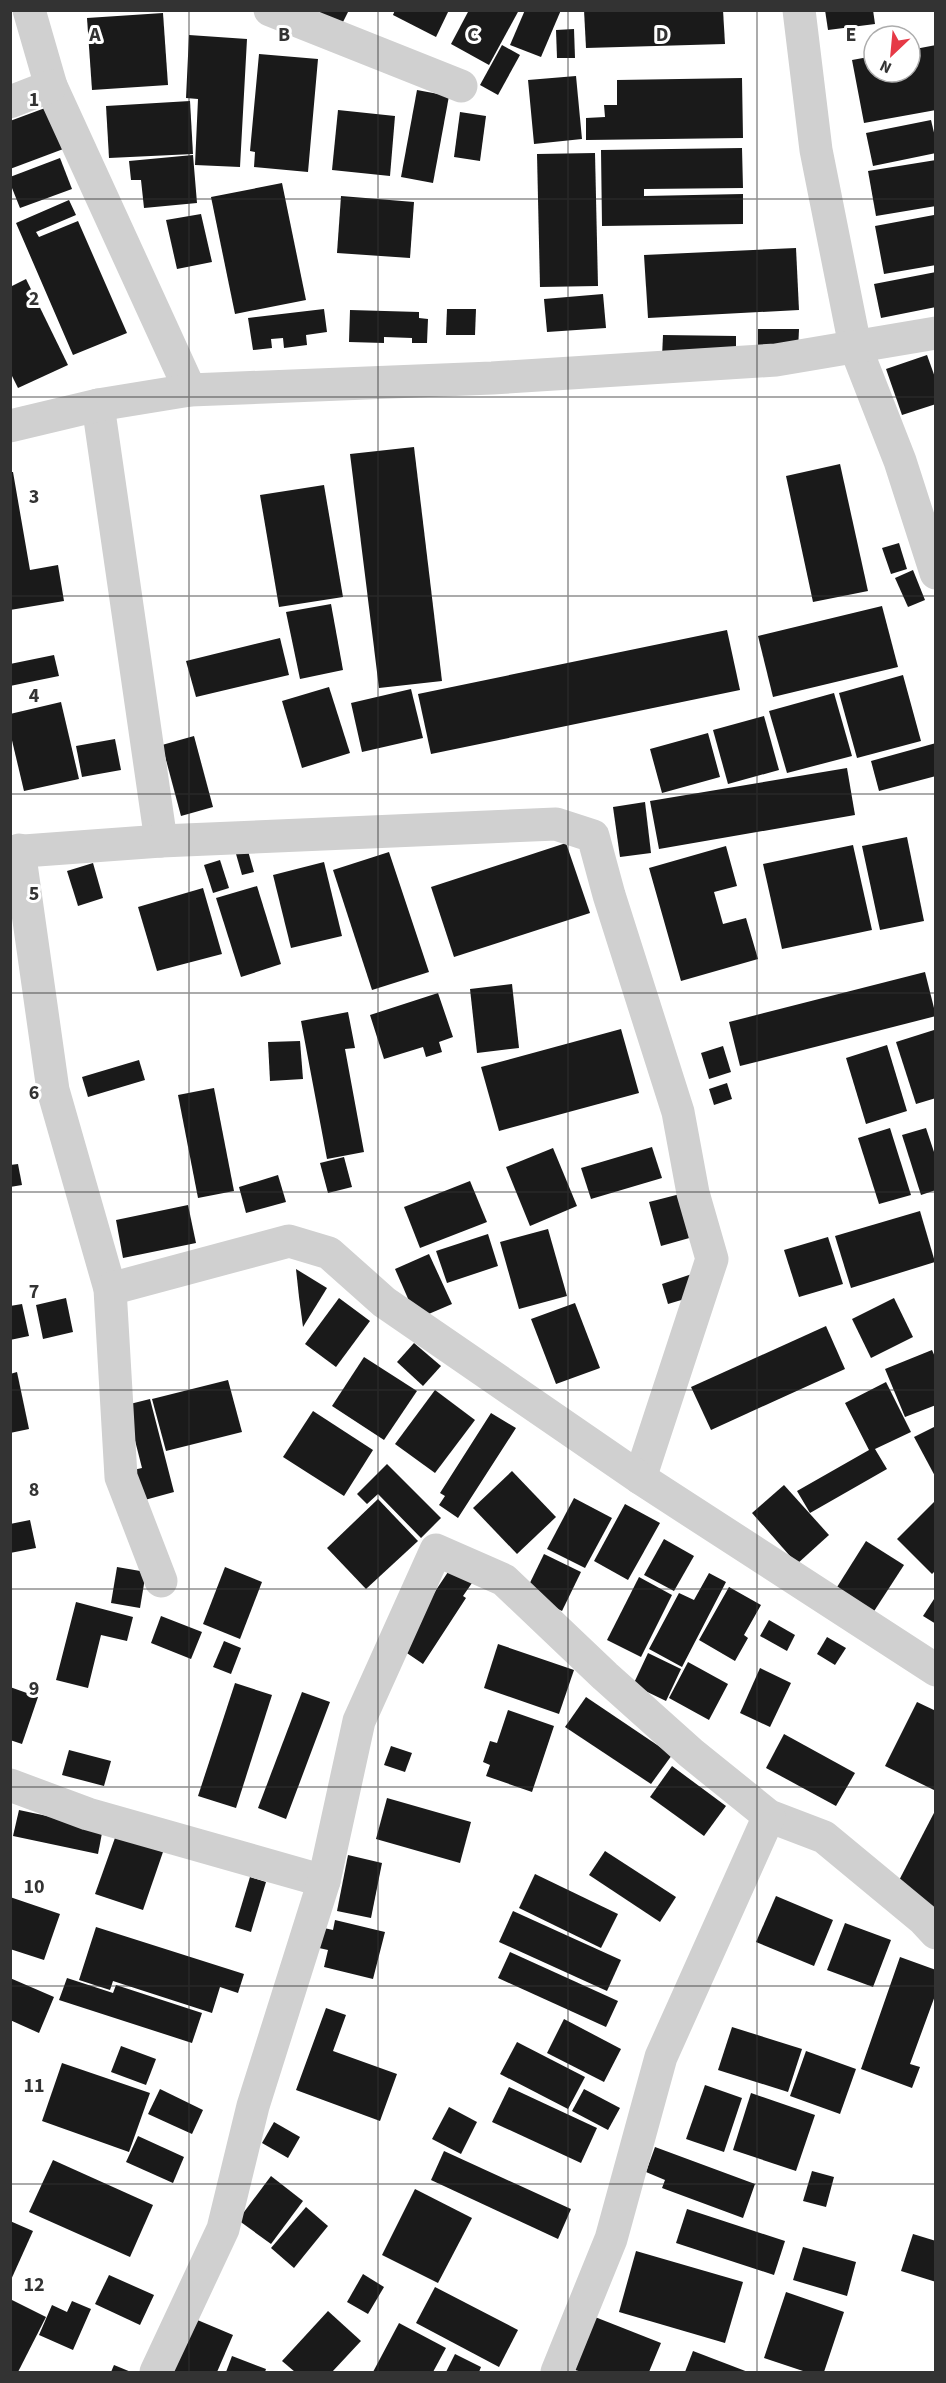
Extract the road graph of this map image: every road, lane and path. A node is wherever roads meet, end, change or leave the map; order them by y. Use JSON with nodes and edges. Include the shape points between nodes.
{"nodes":[{"id":1,"x":29,"y":10,"type":"edge"},
{"id":2,"x":270,"y":10,"type":"edge"},
{"id":3,"x":800,"y":10,"type":"edge"},
{"id":4,"x":51,"y":86,"type":"junction"},
{"id":5,"x":460,"y":86,"type":"dead end"},
{"id":6,"x":10,"y":102,"type":"edge"},
{"id":7,"x":936,"y":333,"type":"edge"},
{"id":8,"x":855,"y":346,"type":"junction"},
{"id":9,"x":190,"y":390,"type":"junction"},
{"id":10,"x":98,"y":405,"type":"junction"},
{"id":11,"x":10,"y":426,"type":"edge"},
{"id":12,"x":936,"y":573,"type":"edge"},
{"id":13,"x":161,"y":841,"type":"junction"},
{"id":14,"x":15,"y":851,"type":"edge"},
{"id":15,"x":110,"y":1289,"type":"junction"},
{"id":16,"x":640,"y":1478,"type":"junction"},
{"id":17,"x":161,"y":1581,"type":"dead end"},
{"id":18,"x":936,"y":1670,"type":"edge"},
{"id":19,"x":10,"y":1785,"type":"edge"},
{"id":20,"x":769,"y":1816,"type":"junction"},
{"id":21,"x":324,"y":1881,"type":"junction"},
{"id":22,"x":936,"y":1933,"type":"edge"},
{"id":23,"x":156,"y":2373,"type":"edge"},
{"id":24,"x":557,"y":2373,"type":"edge"}],
"edges":[{"from":1,"to":4,"type":"street"},
{"from":2,"to":5,"type":"street"},
{"from":3,"to":8,"type":"street","via":[[816,150]]},
{"from":4,"to":6,"type":"street"},
{"from":4,"to":9,"type":"street"},
{"from":7,"to":8,"type":"street"},
{"from":8,"to":9,"type":"street","via":[[776,360],[492,378]]},
{"from":8,"to":12,"type":"street","via":[[900,461]]},
{"from":9,"to":10,"type":"street"},
{"from":10,"to":11,"type":"street"},
{"from":10,"to":13,"type":"street"},
{"from":13,"to":14,"type":"street"},
{"from":13,"to":16,"type":"street","via":[[556,824],[593,836],[678,1112],[693,1193],[712,1259]]},
{"from":14,"to":15,"type":"street","via":[[53,1090]]},
{"from":15,"to":16,"type":"street","via":[[289,1241],[329,1253],[384,1302]]},
{"from":15,"to":17,"type":"street","via":[[121,1477]]},
{"from":16,"to":18,"type":"street"},
{"from":19,"to":21,"type":"street","via":[[88,1814]]},
{"from":20,"to":21,"type":"street","via":[[656,1722],[504,1580],[436,1550],[359,1721]]},
{"from":20,"to":22,"type":"street","via":[[824,1837]]},
{"from":20,"to":24,"type":"street","via":[[661,2057],[611,2238]]},
{"from":21,"to":23,"type":"street","via":[[254,2106],[224,2229]]}]}
